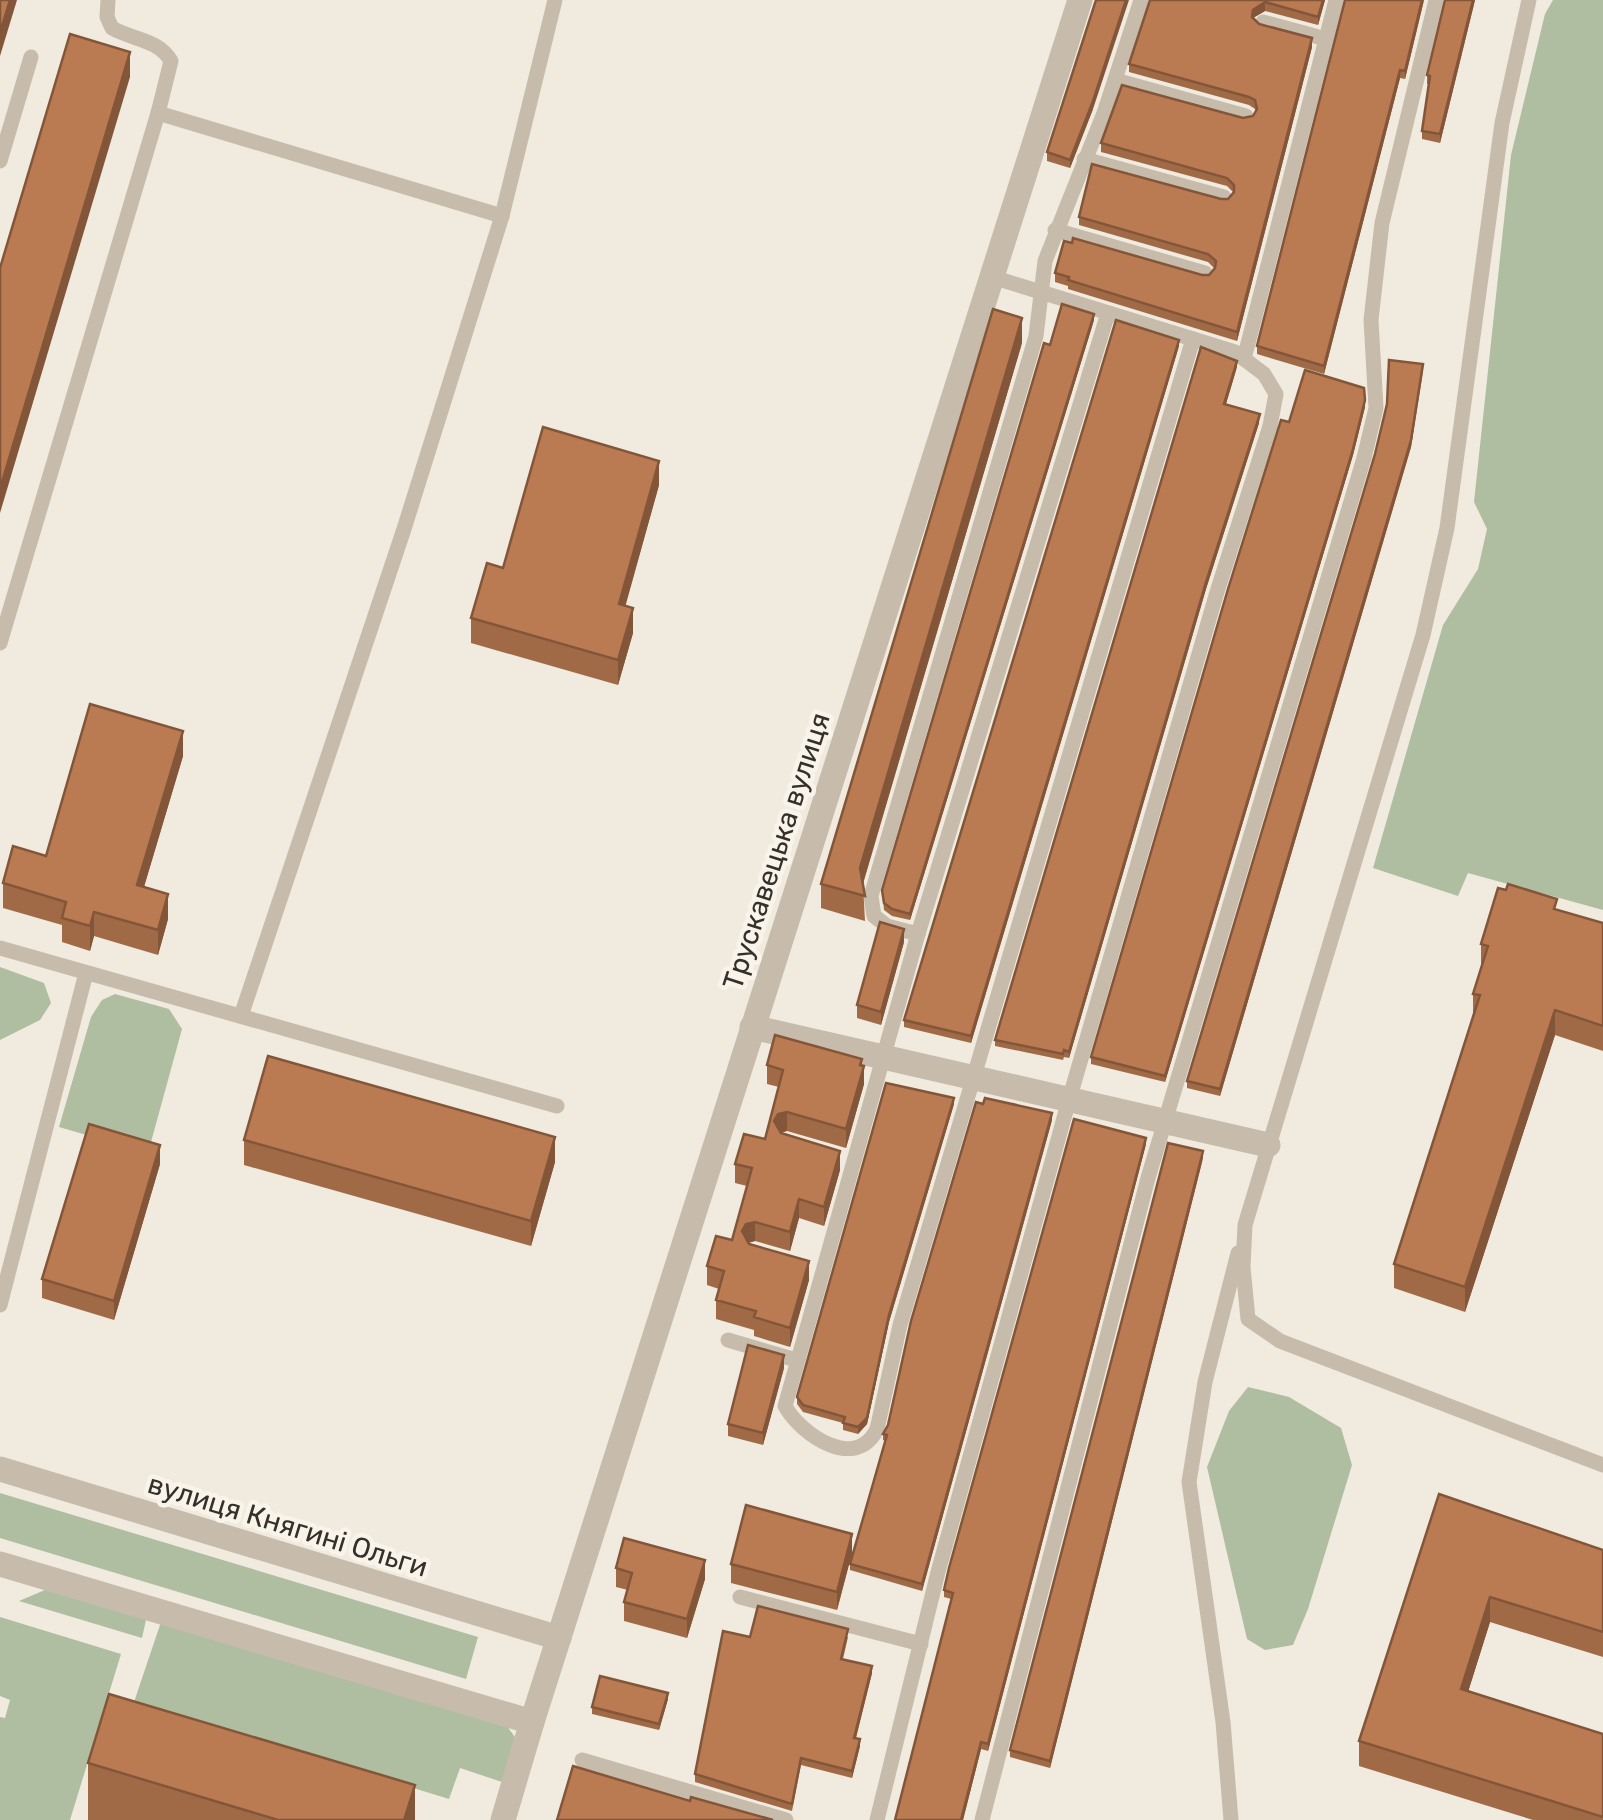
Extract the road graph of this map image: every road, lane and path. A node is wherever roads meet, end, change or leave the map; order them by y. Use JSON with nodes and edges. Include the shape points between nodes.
{"nodes":[{"id":1,"x":108,"y":0,"type":"edge"},
{"id":2,"x":554,"y":0,"type":"edge"},
{"id":3,"x":1078,"y":0,"type":"edge"},
{"id":4,"x":1141,"y":0,"type":"edge"},
{"id":5,"x":1336,"y":0,"type":"edge"},
{"id":6,"x":1436,"y":0,"type":"edge"},
{"id":7,"x":1529,"y":0,"type":"edge"},
{"id":8,"x":1263,"y":22,"type":"edge"},
{"id":9,"x":1326,"y":39,"type":"junction"},
{"id":10,"x":31,"y":57,"type":"dead end"},
{"id":11,"x":1115,"y":80,"type":"junction"},
{"id":12,"x":158,"y":114,"type":"junction"},
{"id":13,"x":1246,"y":116,"type":"edge"},
{"id":14,"x":1084,"y":159,"type":"junction"},
{"id":15,"x":0,"y":161,"type":"edge"},
{"id":16,"x":1224,"y":198,"type":"edge"},
{"id":17,"x":502,"y":216,"type":"junction"},
{"id":18,"x":1055,"y":230,"type":"junction"},
{"id":19,"x":1205,"y":273,"type":"edge"},
{"id":20,"x":992,"y":277,"type":"junction"},
{"id":21,"x":1042,"y":292,"type":"junction"},
{"id":22,"x":1108,"y":313,"type":"junction"},
{"id":23,"x":1193,"y":339,"type":"junction"},
{"id":24,"x":1244,"y":358,"type":"junction"},
{"id":25,"x":0,"y":643,"type":"edge"},
{"id":26,"x":918,"y":934,"type":"junction"},
{"id":27,"x":0,"y":948,"type":"edge"},
{"id":28,"x":86,"y":973,"type":"junction"},
{"id":29,"x":241,"y":1016,"type":"junction"},
{"id":30,"x":752,"y":1027,"type":"junction"},
{"id":31,"x":883,"y":1057,"type":"junction"},
{"id":32,"x":973,"y":1078,"type":"junction"},
{"id":33,"x":1070,"y":1100,"type":"junction"},
{"id":34,"x":557,"y":1106,"type":"dead end"},
{"id":35,"x":1165,"y":1122,"type":"junction"},
{"id":36,"x":1268,"y":1145,"type":"junction"},
{"id":37,"x":836,"y":1157,"type":"edge"},
{"id":38,"x":853,"y":1162,"type":"junction"},
{"id":39,"x":1245,"y":1225,"type":"junction"},
{"id":40,"x":804,"y":1266,"type":"edge"},
{"id":41,"x":822,"y":1271,"type":"junction"},
{"id":42,"x":0,"y":1306,"type":"edge"},
{"id":43,"x":728,"y":1340,"type":"dead end"},
{"id":44,"x":796,"y":1360,"type":"junction"},
{"id":45,"x":1603,"y":1465,"type":"edge"},
{"id":46,"x":0,"y":1469,"type":"edge"},
{"id":47,"x":0,"y":1564,"type":"edge"},
{"id":48,"x":740,"y":1597,"type":"dead end"},
{"id":49,"x":559,"y":1638,"type":"junction"},
{"id":50,"x":921,"y":1644,"type":"junction"},
{"id":51,"x":532,"y":1722,"type":"junction"},
{"id":52,"x":582,"y":1760,"type":"dead end"},
{"id":53,"x":503,"y":1820,"type":"edge"},
{"id":54,"x":786,"y":1820,"type":"edge"},
{"id":55,"x":877,"y":1820,"type":"edge"},
{"id":56,"x":982,"y":1820,"type":"edge"},
{"id":57,"x":1231,"y":1820,"type":"edge"}],
"edges":[{"from":1,"to":12,"type":"lane","via":[[112,28],[154,44],[170,62]]},
{"from":2,"to":17,"type":"lane"},
{"from":3,"to":20,"type":"street","name":"Трускавецька вулиця"},
{"from":4,"to":11,"type":"lane"},
{"from":5,"to":9,"type":"lane"},
{"from":6,"to":35,"type":"lane","via":[[1382,222],[1371,320],[1372,425]]},
{"from":7,"to":36,"type":"lane","via":[[1502,122],[1450,510],[1427,618]]},
{"from":8,"to":9,"type":"lane"},
{"from":9,"to":24,"type":"lane"},
{"from":10,"to":15,"type":"lane"},
{"from":11,"to":13,"type":"lane"},
{"from":11,"to":14,"type":"lane"},
{"from":12,"to":17,"type":"lane"},
{"from":12,"to":25,"type":"lane"},
{"from":14,"to":16,"type":"lane"},
{"from":14,"to":18,"type":"lane"},
{"from":17,"to":29,"type":"lane"},
{"from":18,"to":19,"type":"lane"},
{"from":18,"to":21,"type":"lane"},
{"from":20,"to":21,"type":"lane"},
{"from":20,"to":30,"type":"street","name":"Трускавецька вулиця"},
{"from":21,"to":22,"type":"lane"},
{"from":21,"to":26,"type":"lane","via":[[1036,336],[872,896],[874,916]]},
{"from":22,"to":23,"type":"lane"},
{"from":22,"to":26,"type":"lane"},
{"from":23,"to":24,"type":"lane"},
{"from":23,"to":32,"type":"lane"},
{"from":24,"to":33,"type":"lane","via":[[1276,394],[1270,426]]},
{"from":26,"to":31,"type":"lane"},
{"from":27,"to":28,"type":"lane"},
{"from":28,"to":29,"type":"lane"},
{"from":28,"to":42,"type":"lane"},
{"from":29,"to":34,"type":"lane"},
{"from":30,"to":31,"type":"street"},
{"from":30,"to":49,"type":"street","name":"Трускавецька вулиця"},
{"from":31,"to":32,"type":"street"},
{"from":31,"to":38,"type":"lane"},
{"from":32,"to":33,"type":"street"},
{"from":32,"to":44,"type":"lane","via":[[871,1442],[860,1449],[825,1444],[793,1420],[785,1406]]},
{"from":33,"to":35,"type":"street"},
{"from":33,"to":50,"type":"lane"},
{"from":35,"to":36,"type":"street"},
{"from":35,"to":56,"type":"lane"},
{"from":36,"to":39,"type":"lane"},
{"from":37,"to":38,"type":"lane"},
{"from":38,"to":41,"type":"lane"},
{"from":39,"to":45,"type":"lane","via":[[1248,1319],[1280,1341]]},
{"from":39,"to":57,"type":"lane","via":[[1205,1382],[1188,1482]]},
{"from":40,"to":41,"type":"lane"},
{"from":41,"to":44,"type":"lane"},
{"from":43,"to":44,"type":"lane"},
{"from":46,"to":49,"type":"street","name":"вулиця Княгині Ольги"},
{"from":47,"to":51,"type":"street"},
{"from":48,"to":50,"type":"lane"},
{"from":49,"to":51,"type":"street","name":"Трускавецька вулиця"},
{"from":50,"to":55,"type":"lane"},
{"from":51,"to":53,"type":"street","name":"Трускавецька вулиця"},
{"from":52,"to":54,"type":"lane"}]}
